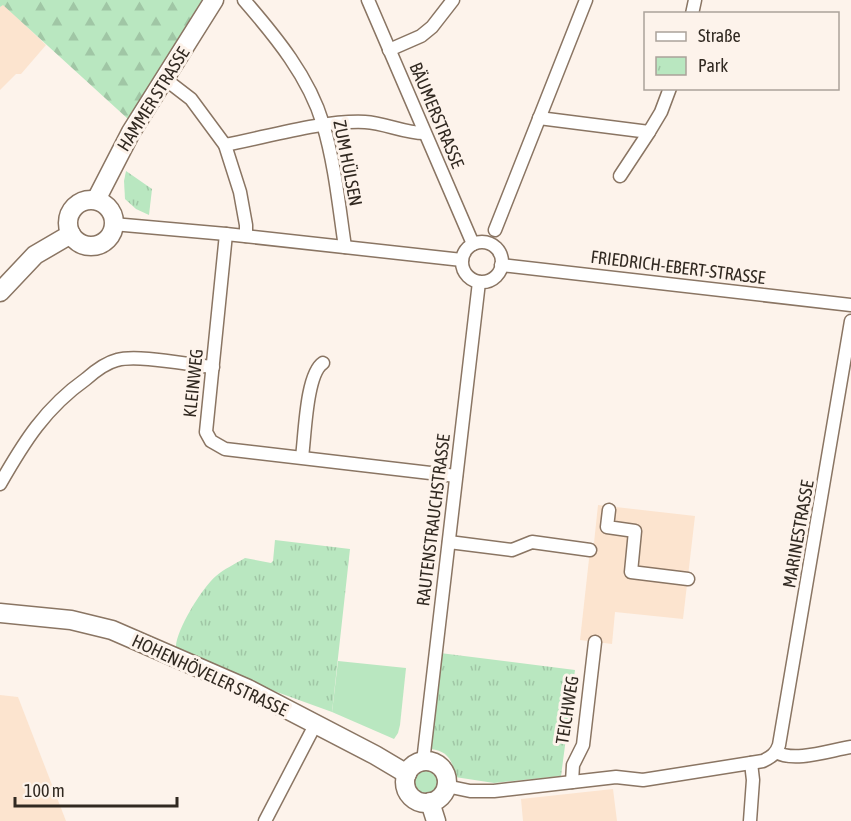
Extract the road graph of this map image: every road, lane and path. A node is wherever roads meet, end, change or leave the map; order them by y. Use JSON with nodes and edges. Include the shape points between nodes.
{"nodes":[{"id":1,"x":214,"y":0,"type":"edge"},
{"id":2,"x":244,"y":0,"type":"edge"},
{"id":3,"x":368,"y":0,"type":"edge"},
{"id":4,"x":453,"y":0,"type":"edge"},
{"id":5,"x":586,"y":0,"type":"edge"},
{"id":6,"x":389,"y":50,"type":"junction"},
{"id":7,"x":165,"y":79,"type":"junction"},
{"id":8,"x":669,"y":90,"type":"edge"},
{"id":9,"x":539,"y":118,"type":"junction"},
{"id":10,"x":324,"y":125,"type":"junction"},
{"id":11,"x":650,"y":132,"type":"junction"},
{"id":12,"x":424,"y":133,"type":"junction"},
{"id":13,"x":225,"y":145,"type":"junction"},
{"id":14,"x":620,"y":176,"type":"dead end"},
{"id":15,"x":96,"y":200,"type":"junction"},
{"id":16,"x":113,"y":224,"type":"junction"},
{"id":17,"x":495,"y":230,"type":"dead end"},
{"id":18,"x":70,"y":234,"type":"junction"},
{"id":19,"x":226,"y":234,"type":"junction"},
{"id":20,"x":246,"y":236,"type":"junction"},
{"id":21,"x":473,"y":244,"type":"junction"},
{"id":22,"x":345,"y":247,"type":"junction"},
{"id":23,"x":462,"y":260,"type":"junction"},
{"id":24,"x":501,"y":265,"type":"junction"},
{"id":25,"x":479,"y":282,"type":"junction"},
{"id":26,"x":0,"y":292,"type":"edge"},
{"id":27,"x":851,"y":305,"type":"edge"},
{"id":28,"x":851,"y":321,"type":"edge"},
{"id":29,"x":323,"y":363,"type":"dead end"},
{"id":30,"x":213,"y":367,"type":"junction"},
{"id":31,"x":302,"y":457,"type":"junction"},
{"id":32,"x":456,"y":476,"type":"junction"},
{"id":33,"x":0,"y":484,"type":"edge"},
{"id":34,"x":609,"y":510,"type":"dead end"},
{"id":35,"x":449,"y":542,"type":"junction"},
{"id":36,"x":590,"y":550,"type":"dead end"},
{"id":37,"x":688,"y":579,"type":"dead end"},
{"id":38,"x":0,"y":613,"type":"edge"},
{"id":39,"x":595,"y":642,"type":"dead end"},
{"id":40,"x":315,"y":725,"type":"junction"},
{"id":41,"x":851,"y":747,"type":"edge"},
{"id":42,"x":776,"y":752,"type":"junction"},
{"id":43,"x":423,"y":762,"type":"junction"},
{"id":44,"x":750,"y":763,"type":"junction"},
{"id":45,"x":407,"y":774,"type":"junction"},
{"id":46,"x":572,"y":782,"type":"junction"},
{"id":47,"x":446,"y":786,"type":"junction"},
{"id":48,"x":430,"y":802,"type":"junction"},
{"id":49,"x":265,"y":821,"type":"edge"},
{"id":50,"x":436,"y":821,"type":"edge"},
{"id":51,"x":750,"y":821,"type":"edge"}],
"edges":[{"from":1,"to":7,"type":"street","name":"HAMMER STRASSE"},
{"from":2,"to":10,"type":"street","name":"ZUM HÜLSEN","via":[[287,52]]},
{"from":3,"to":6,"type":"street","name":"BÄUMERSTRASSE"},
{"from":4,"to":6,"type":"street","via":[[421,36]]},
{"from":5,"to":9,"type":"street"},
{"from":6,"to":12,"type":"street","name":"BÄUMERSTRASSE"},
{"from":7,"to":13,"type":"street","via":[[191,99]]},
{"from":7,"to":15,"type":"street","name":"HAMMER STRASSE","via":[[131,132]]},
{"from":8,"to":11,"type":"street"},
{"from":9,"to":11,"type":"street"},
{"from":9,"to":17,"type":"street"},
{"from":10,"to":12,"type":"street","via":[[363,122]]},
{"from":10,"to":13,"type":"street"},
{"from":10,"to":22,"type":"street","name":"ZUM HÜLSEN"},
{"from":11,"to":14,"type":"street"},
{"from":12,"to":21,"type":"street","name":"BÄUMERSTRASSE"},
{"from":13,"to":20,"type":"street","via":[[240,192]]},
{"from":15,"to":16,"type":"street","via":[[109,209]]},
{"from":15,"to":18,"type":"street","via":[[74,207],[68,216]]},
{"from":16,"to":18,"type":"street","via":[[109,236],[99,244],[86,245]]},
{"from":16,"to":19,"type":"street"},
{"from":18,"to":26,"type":"street","via":[[35,255]]},
{"from":19,"to":20,"type":"street"},
{"from":19,"to":30,"type":"street","name":"KLEINWEG"},
{"from":20,"to":22,"type":"street"},
{"from":21,"to":23,"type":"street"},
{"from":21,"to":24,"type":"street","via":[[495,248]]},
{"from":22,"to":23,"type":"street"},
{"from":23,"to":25,"type":"street","via":[[468,277]]},
{"from":24,"to":25,"type":"street","via":[[494,278]]},
{"from":24,"to":27,"type":"street","name":"FRIEDRICH-EBERT-STRASSE"},
{"from":25,"to":32,"type":"street","name":"RAUTENSTRAUCHSTRASSE"},
{"from":28,"to":42,"type":"street","name":"MARINESTRASSE"},
{"from":29,"to":31,"type":"street","via":[[312,380]]},
{"from":30,"to":31,"type":"street","name":"KLEINWEG","via":[[206,432],[211,441],[225,449]]},
{"from":30,"to":33,"type":"street","via":[[134,358],[102,366],[67,392],[37,424]]},
{"from":31,"to":32,"type":"street","name":"KLEINWEG"},
{"from":32,"to":35,"type":"street","name":"RAUTENSTRAUCHSTRASSE"},
{"from":34,"to":37,"type":"street","via":[[607,527],[635,531],[631,572]]},
{"from":35,"to":36,"type":"street","via":[[512,550],[532,542]]},
{"from":35,"to":43,"type":"street","name":"RAUTENSTRAUCHSTRASSE"},
{"from":38,"to":40,"type":"street","name":"HOHENHÖVELER STRASSE","via":[[71,620],[112,630],[248,689]]},
{"from":39,"to":46,"type":"street","name":"TEICHWEG","via":[[583,745],[573,765]]},
{"from":40,"to":45,"type":"street","name":"HOHENHÖVELER STRASSE"},
{"from":40,"to":49,"type":"street"},
{"from":41,"to":42,"type":"street","via":[[800,757]]},
{"from":42,"to":44,"type":"street","via":[[763,761]]},
{"from":43,"to":45,"type":"street"},
{"from":43,"to":47,"type":"street","via":[[441,768]]},
{"from":44,"to":46,"type":"street","via":[[643,780],[616,777]]},
{"from":44,"to":51,"type":"street"},
{"from":45,"to":48,"type":"street","via":[[406,787],[412,798]]},
{"from":46,"to":47,"type":"street","via":[[494,791]]},
{"from":47,"to":48,"type":"street","via":[[440,797]]},
{"from":48,"to":50,"type":"street"}]}
